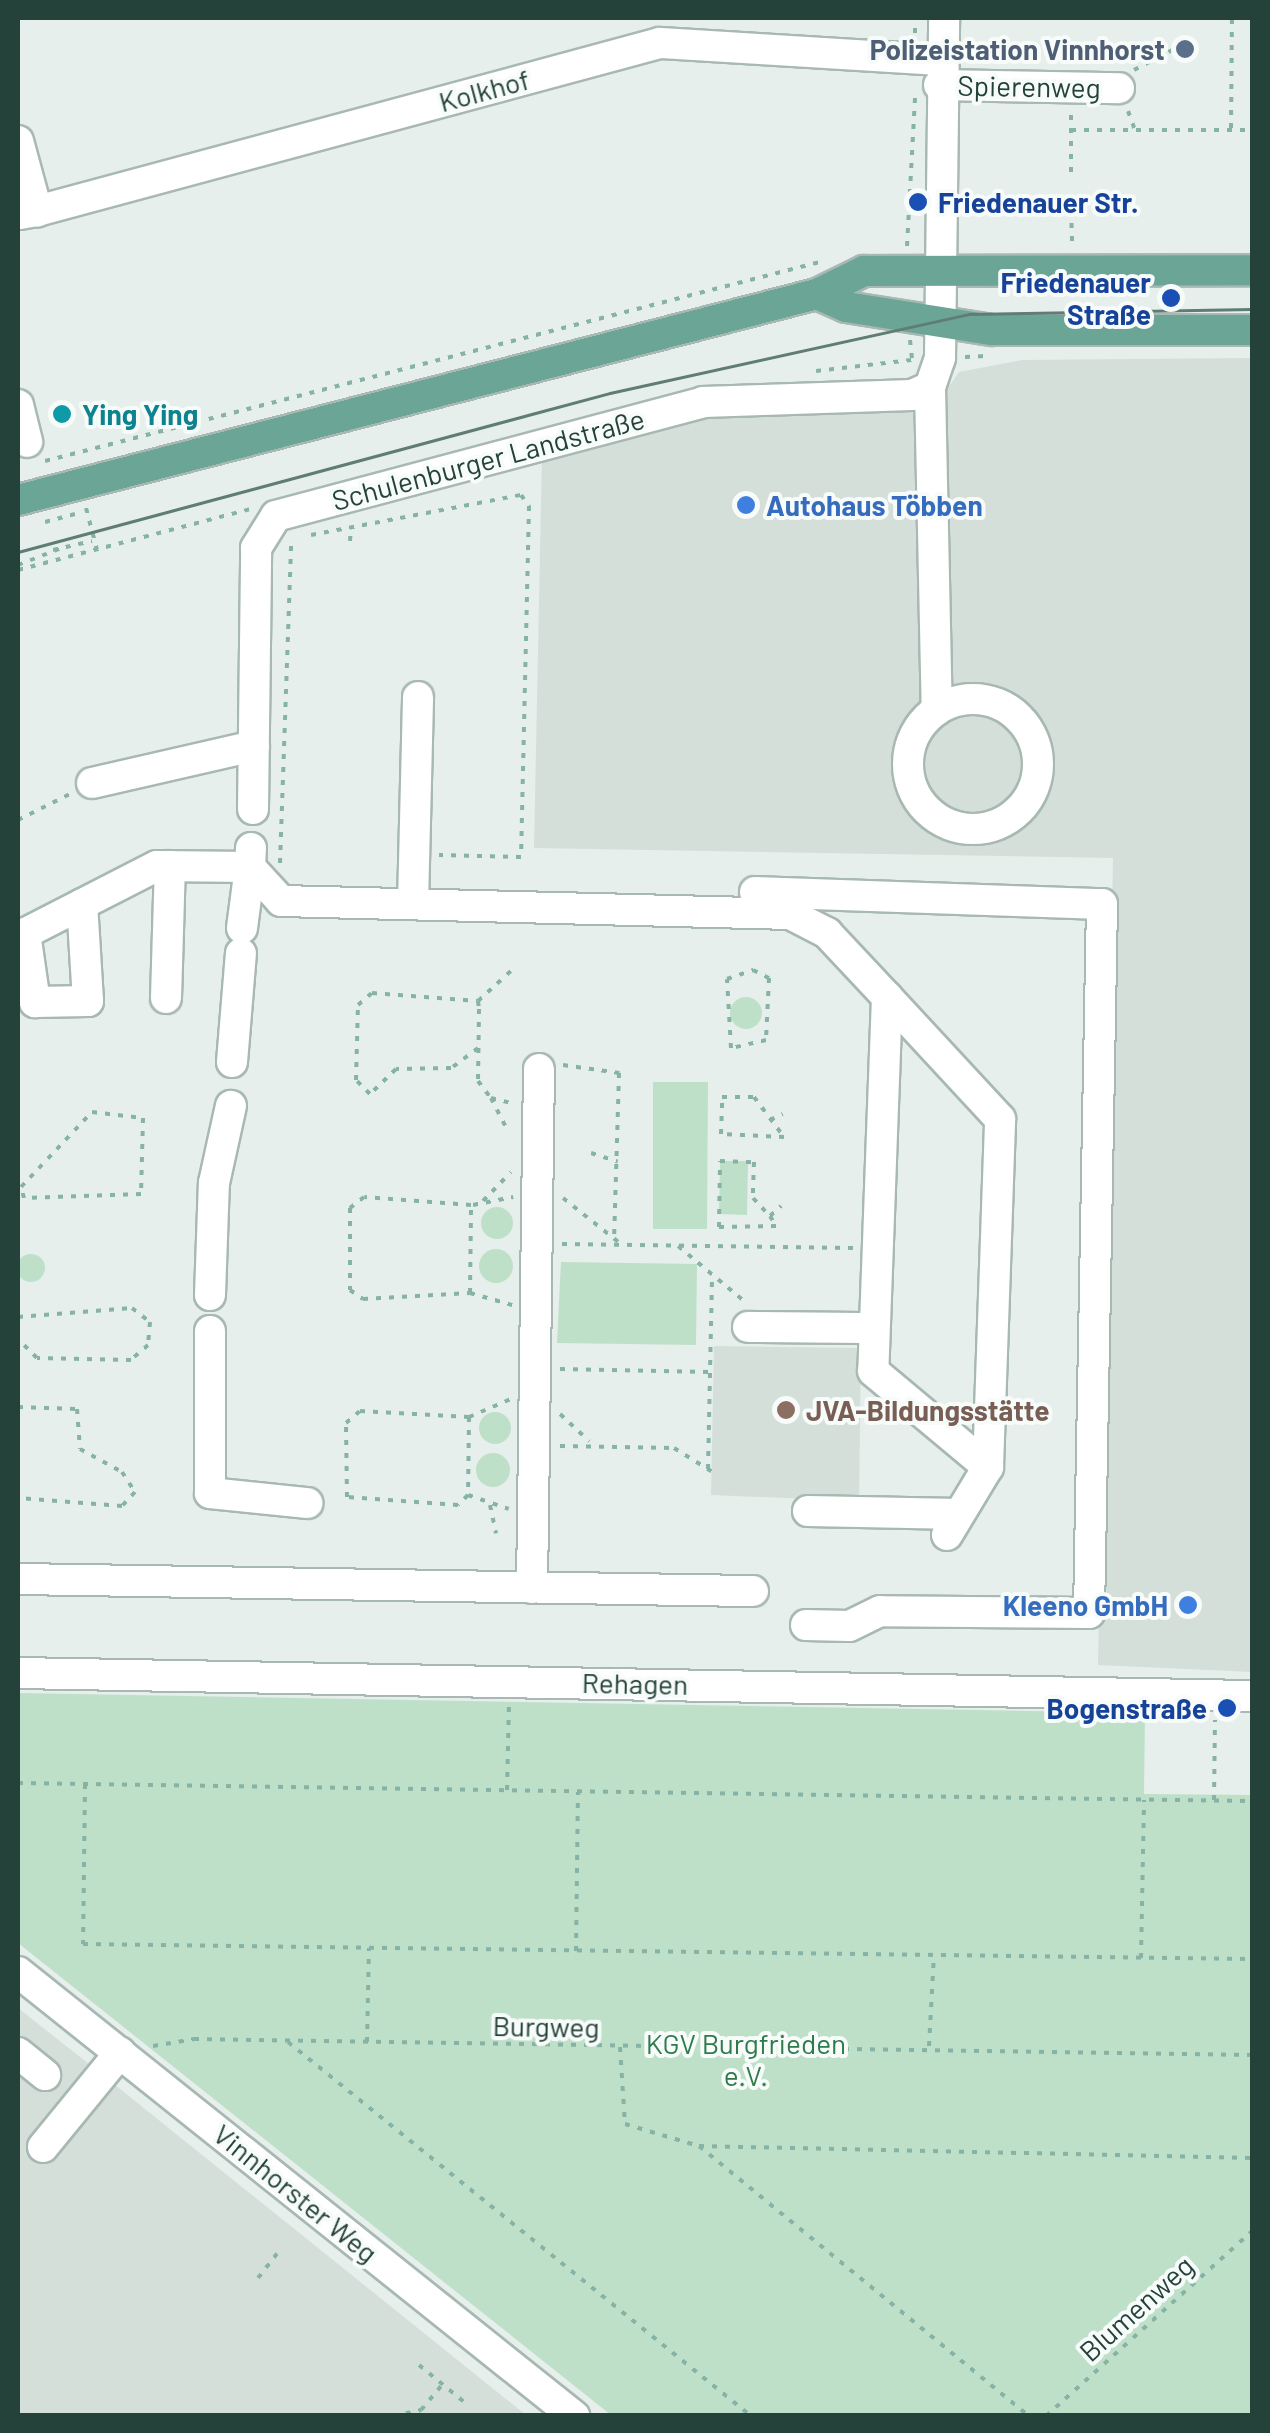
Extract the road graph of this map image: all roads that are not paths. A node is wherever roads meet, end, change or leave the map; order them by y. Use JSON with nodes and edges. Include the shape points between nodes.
{"nodes":[{"id":1,"x":944,"y":18,"type":"edge"},
{"id":2,"x":932,"y":68,"type":"junction"},
{"id":3,"x":1119,"y":88,"type":"road end"},
{"id":4,"x":18,"y":141,"type":"edge"},
{"id":5,"x":27,"y":212,"type":"edge"},
{"id":6,"x":938,"y":264,"type":"junction"},
{"id":7,"x":1252,"y":270,"type":"edge"},
{"id":8,"x":817,"y":294,"type":"junction"},
{"id":9,"x":941,"y":320,"type":"junction"},
{"id":10,"x":1252,"y":330,"type":"edge"},
{"id":11,"x":930,"y":387,"type":"junction"},
{"id":12,"x":18,"y":405,"type":"edge"},
{"id":13,"x":27,"y":442,"type":"dead end"},
{"id":14,"x":18,"y":500,"type":"edge"},
{"id":15,"x":418,"y":696,"type":"dead end"},
{"id":16,"x":937,"y":710,"type":"junction"},
{"id":17,"x":254,"y":746,"type":"junction"},
{"id":18,"x":92,"y":783,"type":"road end"},
{"id":19,"x":253,"y":809,"type":"dead end"},
{"id":20,"x":250,"y":857,"type":"junction"},
{"id":21,"x":170,"y":866,"type":"junction"},
{"id":22,"x":722,"y":892,"type":"dead end"},
{"id":23,"x":82,"y":904,"type":"junction"},
{"id":24,"x":414,"y":904,"type":"junction"},
{"id":25,"x":21,"y":935,"type":"edge"},
{"id":26,"x":887,"y":997,"type":"junction"},
{"id":27,"x":166,"y":998,"type":"dead end"},
{"id":28,"x":232,"y":1062,"type":"dead end"},
{"id":29,"x":539,"y":1069,"type":"road end"},
{"id":30,"x":231,"y":1106,"type":"dead end"},
{"id":31,"x":210,"y":1295,"type":"dead end"},
{"id":32,"x":761,"y":1327,"type":"road end"},
{"id":33,"x":874,"y":1328,"type":"junction"},
{"id":34,"x":210,"y":1331,"type":"dead end"},
{"id":35,"x":988,"y":1467,"type":"junction"},
{"id":36,"x":307,"y":1503,"type":"dead end"},
{"id":37,"x":808,"y":1512,"type":"dead end"},
{"id":38,"x":18,"y":1580,"type":"edge"},
{"id":39,"x":532,"y":1588,"type":"junction"},
{"id":40,"x":754,"y":1591,"type":"dead end"},
{"id":41,"x":806,"y":1625,"type":"dead end"},
{"id":42,"x":18,"y":1673,"type":"edge"},
{"id":43,"x":1252,"y":1696,"type":"edge"},
{"id":44,"x":22,"y":1984,"type":"edge"},
{"id":45,"x":130,"y":2051,"type":"junction"},
{"id":46,"x":18,"y":2052,"type":"edge"},
{"id":47,"x":45,"y":2075,"type":"dead end"},
{"id":48,"x":43,"y":2147,"type":"dead end"},
{"id":49,"x":574,"y":2416,"type":"edge"}],
"edges":[{"from":1,"to":2,"type":"street"},
{"from":2,"to":3,"type":"street","name":"Spierenweg"},
{"from":2,"to":5,"type":"street","name":"Kolkhof","via":[[660,43]]},
{"from":2,"to":6,"type":"street"},
{"from":4,"to":5,"type":"street"},
{"from":6,"to":7,"type":"main road"},
{"from":6,"to":8,"type":"main road","via":[[864,271]]},
{"from":6,"to":9,"type":"street"},
{"from":8,"to":9,"type":"main road","via":[[846,307]]},
{"from":8,"to":14,"type":"main road"},
{"from":9,"to":10,"type":"main road","via":[[1022,332]]},
{"from":9,"to":11,"type":"street"},
{"from":11,"to":16,"type":"street"},
{"from":11,"to":17,"type":"street","name":"Schulenburger Landstraße","via":[[912,395],[702,402],[276,516],[256,548]]},
{"from":12,"to":13,"type":"street"},
{"from":15,"to":24,"type":"street"},
{"from":16,"to":16,"type":"street","via":[[911,744],[908,766],[924,808],[964,829],[1007,820],[1034,789],[1028,729],[987,701]]},
{"from":17,"to":18,"type":"street"},
{"from":17,"to":19,"type":"street"},
{"from":20,"to":21,"type":"street"},
{"from":20,"to":24,"type":"street","via":[[281,901]]},
{"from":20,"to":28,"type":"street"},
{"from":21,"to":23,"type":"street"},
{"from":21,"to":27,"type":"street"},
{"from":22,"to":41,"type":"street","via":[[1102,904],[1089,1613],[880,1611],[849,1626]]},
{"from":23,"to":25,"type":"street"},
{"from":23,"to":25,"type":"street","via":[[88,1001],[34,1002]]},
{"from":24,"to":26,"type":"street","via":[[790,914],[827,933]]},
{"from":26,"to":33,"type":"street"},
{"from":26,"to":35,"type":"street","via":[[1000,1119]]},
{"from":29,"to":39,"type":"street","via":[[522,1182],[537,1243]]},
{"from":30,"to":31,"type":"street","via":[[214,1183]]},
{"from":32,"to":33,"type":"street"},
{"from":33,"to":35,"type":"street","via":[[873,1370]]},
{"from":34,"to":36,"type":"street","via":[[210,1493]]},
{"from":35,"to":37,"type":"street","via":[[953,1525]]},
{"from":38,"to":39,"type":"street"},
{"from":39,"to":40,"type":"street"},
{"from":42,"to":43,"type":"street","name":"Rehagen"},
{"from":44,"to":45,"type":"street","name":"Vinnhorster Weg"},
{"from":45,"to":48,"type":"street"},
{"from":45,"to":49,"type":"street","name":"Vinnhorster Weg"},
{"from":46,"to":47,"type":"street"}]}
